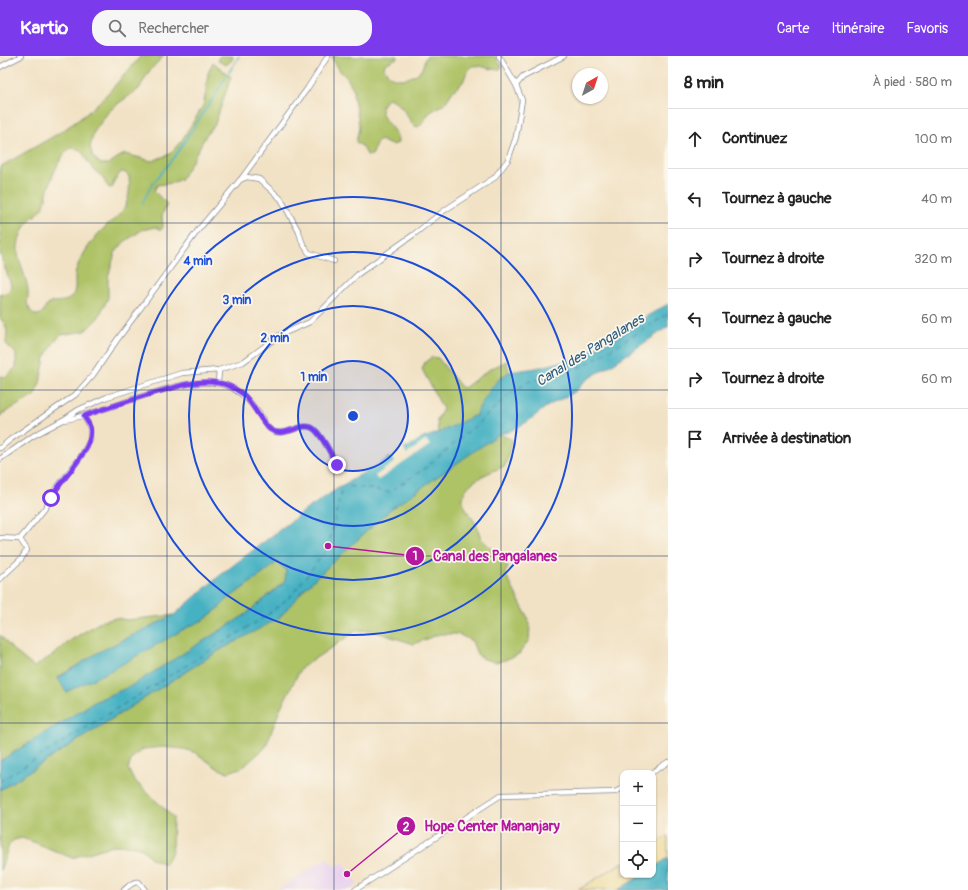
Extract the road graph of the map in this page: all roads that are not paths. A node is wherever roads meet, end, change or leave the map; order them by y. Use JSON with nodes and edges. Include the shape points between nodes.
{"nodes":[{"id":1,"x":20,"y":56,"type":"edge"},
{"id":2,"x":328,"y":56,"type":"edge"},
{"id":3,"x":499,"y":56,"type":"edge"},
{"id":4,"x":564,"y":56,"type":"edge"},
{"id":5,"x":0,"y":67,"type":"edge"},
{"id":6,"x":516,"y":84,"type":"junction"},
{"id":7,"x":240,"y":180,"type":"junction"},
{"id":8,"x":334,"y":261,"type":"dead end"},
{"id":9,"x":219,"y":370,"type":"junction"},
{"id":10,"x":218,"y":383,"type":"junction"},
{"id":11,"x":84,"y":416,"type":"junction"},
{"id":12,"x":63,"y":420,"type":"junction"},
{"id":13,"x":0,"y":448,"type":"edge"},
{"id":14,"x":0,"y":459,"type":"edge"},
{"id":15,"x":337,"y":465,"type":"dead end"},
{"id":16,"x":0,"y":538,"type":"edge"},
{"id":17,"x":20,"y":539,"type":"junction"},
{"id":18,"x":0,"y":579,"type":"edge"},
{"id":19,"x":668,"y":762,"type":"edge"},
{"id":20,"x":656,"y":770,"type":"edge"},
{"id":21,"x":620,"y":790,"type":"edge"},
{"id":22,"x":124,"y":890,"type":"edge"},
{"id":23,"x":145,"y":890,"type":"edge"},
{"id":24,"x":355,"y":890,"type":"edge"}],
"edges":[{"from":1,"to":5,"type":"street"},
{"from":2,"to":7,"type":"street"},
{"from":3,"to":6,"type":"street"},
{"from":4,"to":6,"type":"street","via":[[523,77]]},
{"from":6,"to":9,"type":"street","via":[[522,100],[516,137],[508,160],[494,178],[445,210],[358,274],[310,322],[280,335],[243,362]]},
{"from":7,"to":8,"type":"street","via":[[247,177],[259,179],[281,199],[309,253]]},
{"from":7,"to":13,"type":"street","via":[[199,229],[93,375],[75,395]]},
{"from":9,"to":10,"type":"street"},
{"from":9,"to":12,"type":"street","via":[[182,373],[107,397]]},
{"from":10,"to":11,"type":"street","via":[[186,384]]},
{"from":10,"to":15,"type":"street","via":[[243,394],[269,429],[282,433],[308,426],[314,429]]},
{"from":11,"to":12,"type":"street"},
{"from":11,"to":17,"type":"street","via":[[90,428],[87,446],[55,490],[46,507]]},
{"from":12,"to":14,"type":"street","via":[[33,436]]},
{"from":16,"to":17,"type":"street"},
{"from":17,"to":18,"type":"street","via":[[27,550]]},
{"from":19,"to":20,"type":"street"},
{"from":21,"to":24,"type":"street","via":[[615,792],[501,795]]},
{"from":22,"to":23,"type":"street","via":[[137,882]]}]}
